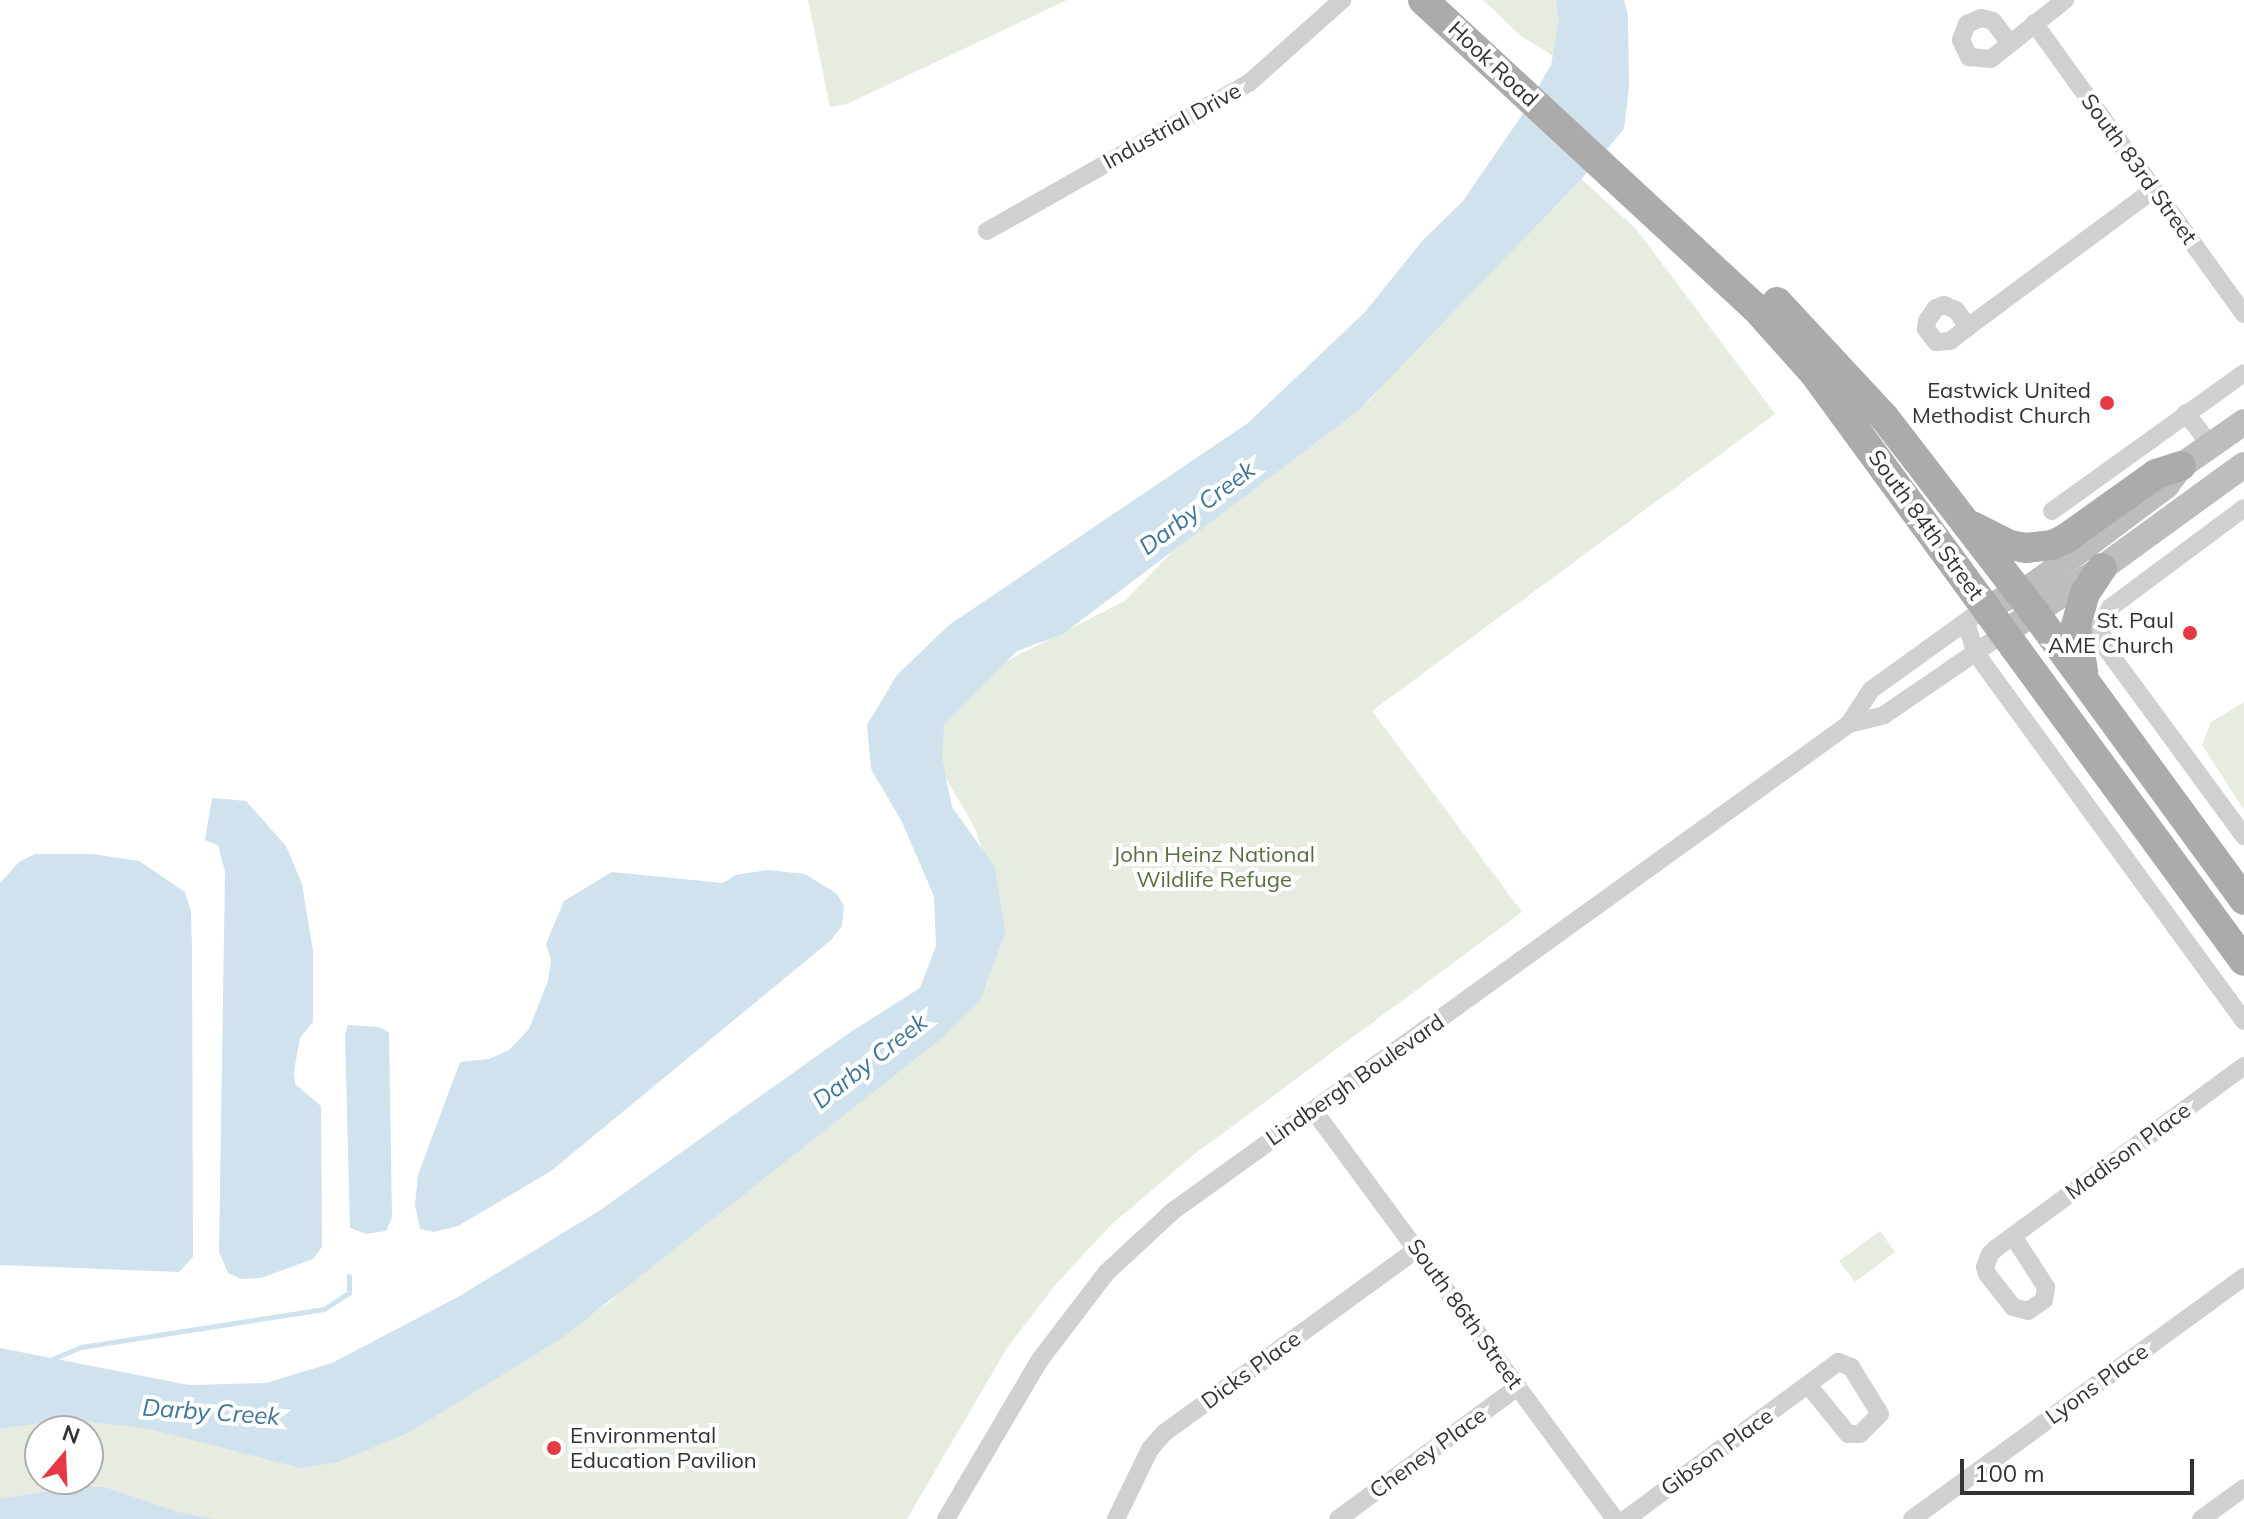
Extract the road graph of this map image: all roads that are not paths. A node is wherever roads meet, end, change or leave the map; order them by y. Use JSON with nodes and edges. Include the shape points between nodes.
{"nodes":[{"id":1,"x":1342,"y":0,"type":"edge"},
{"id":2,"x":1423,"y":0,"type":"edge"},
{"id":3,"x":1454,"y":0,"type":"edge"},
{"id":4,"x":2065,"y":0,"type":"edge"},
{"id":5,"x":2034,"y":23,"type":"junction"},
{"id":6,"x":2010,"y":43,"type":"dead end"},
{"id":7,"x":1514,"y":70,"type":"junction"},
{"id":8,"x":1568,"y":119,"type":"joint"},
{"id":9,"x":1634,"y":179,"type":"junction"},
{"id":10,"x":2154,"y":189,"type":"junction"},
{"id":11,"x":987,"y":231,"type":"dead end"},
{"id":12,"x":2244,"y":314,"type":"edge"},
{"id":13,"x":1968,"y":327,"type":"dead end"},
{"id":14,"x":2244,"y":373,"type":"edge"},
{"id":15,"x":2186,"y":413,"type":"junction"},
{"id":16,"x":2244,"y":422,"type":"edge"},
{"id":17,"x":2211,"y":446,"type":"junction"},
{"id":18,"x":2244,"y":465,"type":"edge"},
{"id":19,"x":2181,"y":466,"type":"junction"},
{"id":20,"x":2244,"y":508,"type":"edge"},
{"id":21,"x":2052,"y":511,"type":"dead end"},
{"id":22,"x":1961,"y":518,"type":"junction"},
{"id":23,"x":2102,"y":568,"type":"junction"},
{"id":24,"x":2026,"y":603,"type":"junction"},
{"id":25,"x":1976,"y":615,"type":"junction"},
{"id":26,"x":2005,"y":632,"type":"junction"},
{"id":27,"x":1975,"y":652,"type":"junction"},
{"id":28,"x":2086,"y":685,"type":"junction"},
{"id":29,"x":1849,"y":724,"type":"junction"},
{"id":30,"x":2244,"y":836,"type":"edge"},
{"id":31,"x":2244,"y":900,"type":"edge"},
{"id":32,"x":2244,"y":961,"type":"edge"},
{"id":33,"x":2244,"y":1021,"type":"edge"},
{"id":34,"x":2244,"y":1066,"type":"edge"},
{"id":35,"x":1314,"y":1111,"type":"junction"},
{"id":36,"x":2013,"y":1236,"type":"dead end"},
{"id":37,"x":1417,"y":1249,"type":"junction"},
{"id":38,"x":2244,"y":1277,"type":"edge"},
{"id":39,"x":1808,"y":1385,"type":"dead end"},
{"id":40,"x":1518,"y":1387,"type":"junction"},
{"id":41,"x":2244,"y":1488,"type":"edge"},
{"id":42,"x":2211,"y":1516,"type":"edge"},
{"id":43,"x":946,"y":1519,"type":"edge"},
{"id":44,"x":1116,"y":1519,"type":"edge"},
{"id":45,"x":1338,"y":1519,"type":"edge"},
{"id":46,"x":1615,"y":1519,"type":"edge"},
{"id":47,"x":1626,"y":1519,"type":"edge"},
{"id":48,"x":1912,"y":1519,"type":"edge"}],
"edges":[{"from":1,"to":11,"type":"street","name":"Industrial Drive","via":[[1249,83]]},
{"from":2,"to":7,"type":"main road","name":"Hook Road"},
{"from":3,"to":7,"type":"main road","name":"Hook Road"},
{"from":4,"to":5,"type":"street"},
{"from":5,"to":6,"type":"street"},
{"from":5,"to":10,"type":"street","name":"South 83rd Street"},
{"from":7,"to":8,"type":"main road","name":"Hook Road"},
{"from":8,"to":9,"type":"main road","name":"South 84th Street"},
{"from":9,"to":22,"type":"main road","name":"South 84th Street","via":[[1761,286],[1828,354]]},
{"from":9,"to":25,"type":"main road","name":"South 84th Street","via":[[1814,373]]},
{"from":10,"to":12,"type":"street","name":"South 83rd Street"},
{"from":10,"to":13,"type":"street"},
{"from":14,"to":15,"type":"street"},
{"from":15,"to":17,"type":"street"},
{"from":15,"to":21,"type":"street"},
{"from":16,"to":17,"type":"main road","name":"Lindbergh Boulevard"},
{"from":17,"to":19,"type":"main road","name":"Lindbergh Boulevard"},
{"from":18,"to":23,"type":"main road","name":"Lindbergh Boulevard"},
{"from":19,"to":22,"type":"main road","via":[[2156,474],[2065,539],[2039,548],[1999,542]]},
{"from":19,"to":24,"type":"main road","name":"Lindbergh Boulevard","via":[[2166,486],[2035,584]]},
{"from":20,"to":30,"type":"street","via":[[2125,596],[2100,628],[2108,651]]},
{"from":22,"to":24,"type":"main road","name":"South 84th Street"},
{"from":23,"to":24,"type":"main road","name":"Lindbergh Boulevard"},
{"from":23,"to":28,"type":"main road","via":[[2085,593],[2076,626]]},
{"from":24,"to":25,"type":"main road","name":"Lindbergh Boulevard"},
{"from":24,"to":26,"type":"main road","name":"Lindbergh Boulevard"},
{"from":24,"to":28,"type":"main road","name":"South 84th Street"},
{"from":25,"to":26,"type":"main road","name":"South 84th Street"},
{"from":25,"to":27,"type":"street","name":"South 84th Street"},
{"from":25,"to":29,"type":"street","name":"Lindbergh Boulevard","via":[[1871,690]]},
{"from":26,"to":27,"type":"street","name":"Lindbergh Boulevard"},
{"from":26,"to":32,"type":"main road","name":"South 84th Street"},
{"from":27,"to":29,"type":"street","name":"Lindbergh Boulevard","via":[[1884,715]]},
{"from":27,"to":33,"type":"street","name":"South 84th Street"},
{"from":28,"to":31,"type":"main road","name":"South 84th Street"},
{"from":29,"to":35,"type":"street","name":"Lindbergh Boulevard"},
{"from":34,"to":36,"type":"street","name":"Madison Place"},
{"from":35,"to":37,"type":"street","name":"South 86th Street"},
{"from":35,"to":43,"type":"street","name":"Lindbergh Boulevard","via":[[1173,1211],[1106,1273],[1039,1361]]},
{"from":37,"to":40,"type":"street","name":"South 86th Street"},
{"from":37,"to":44,"type":"street","name":"Dicks Place","via":[[1164,1433],[1150,1449]]},
{"from":38,"to":48,"type":"street","name":"Lyons Place"},
{"from":39,"to":47,"type":"street","name":"Gibson Place"},
{"from":40,"to":45,"type":"street","name":"Cheney Place"},
{"from":40,"to":46,"type":"street","name":"South 86th Street"},
{"from":41,"to":42,"type":"street"}]}
